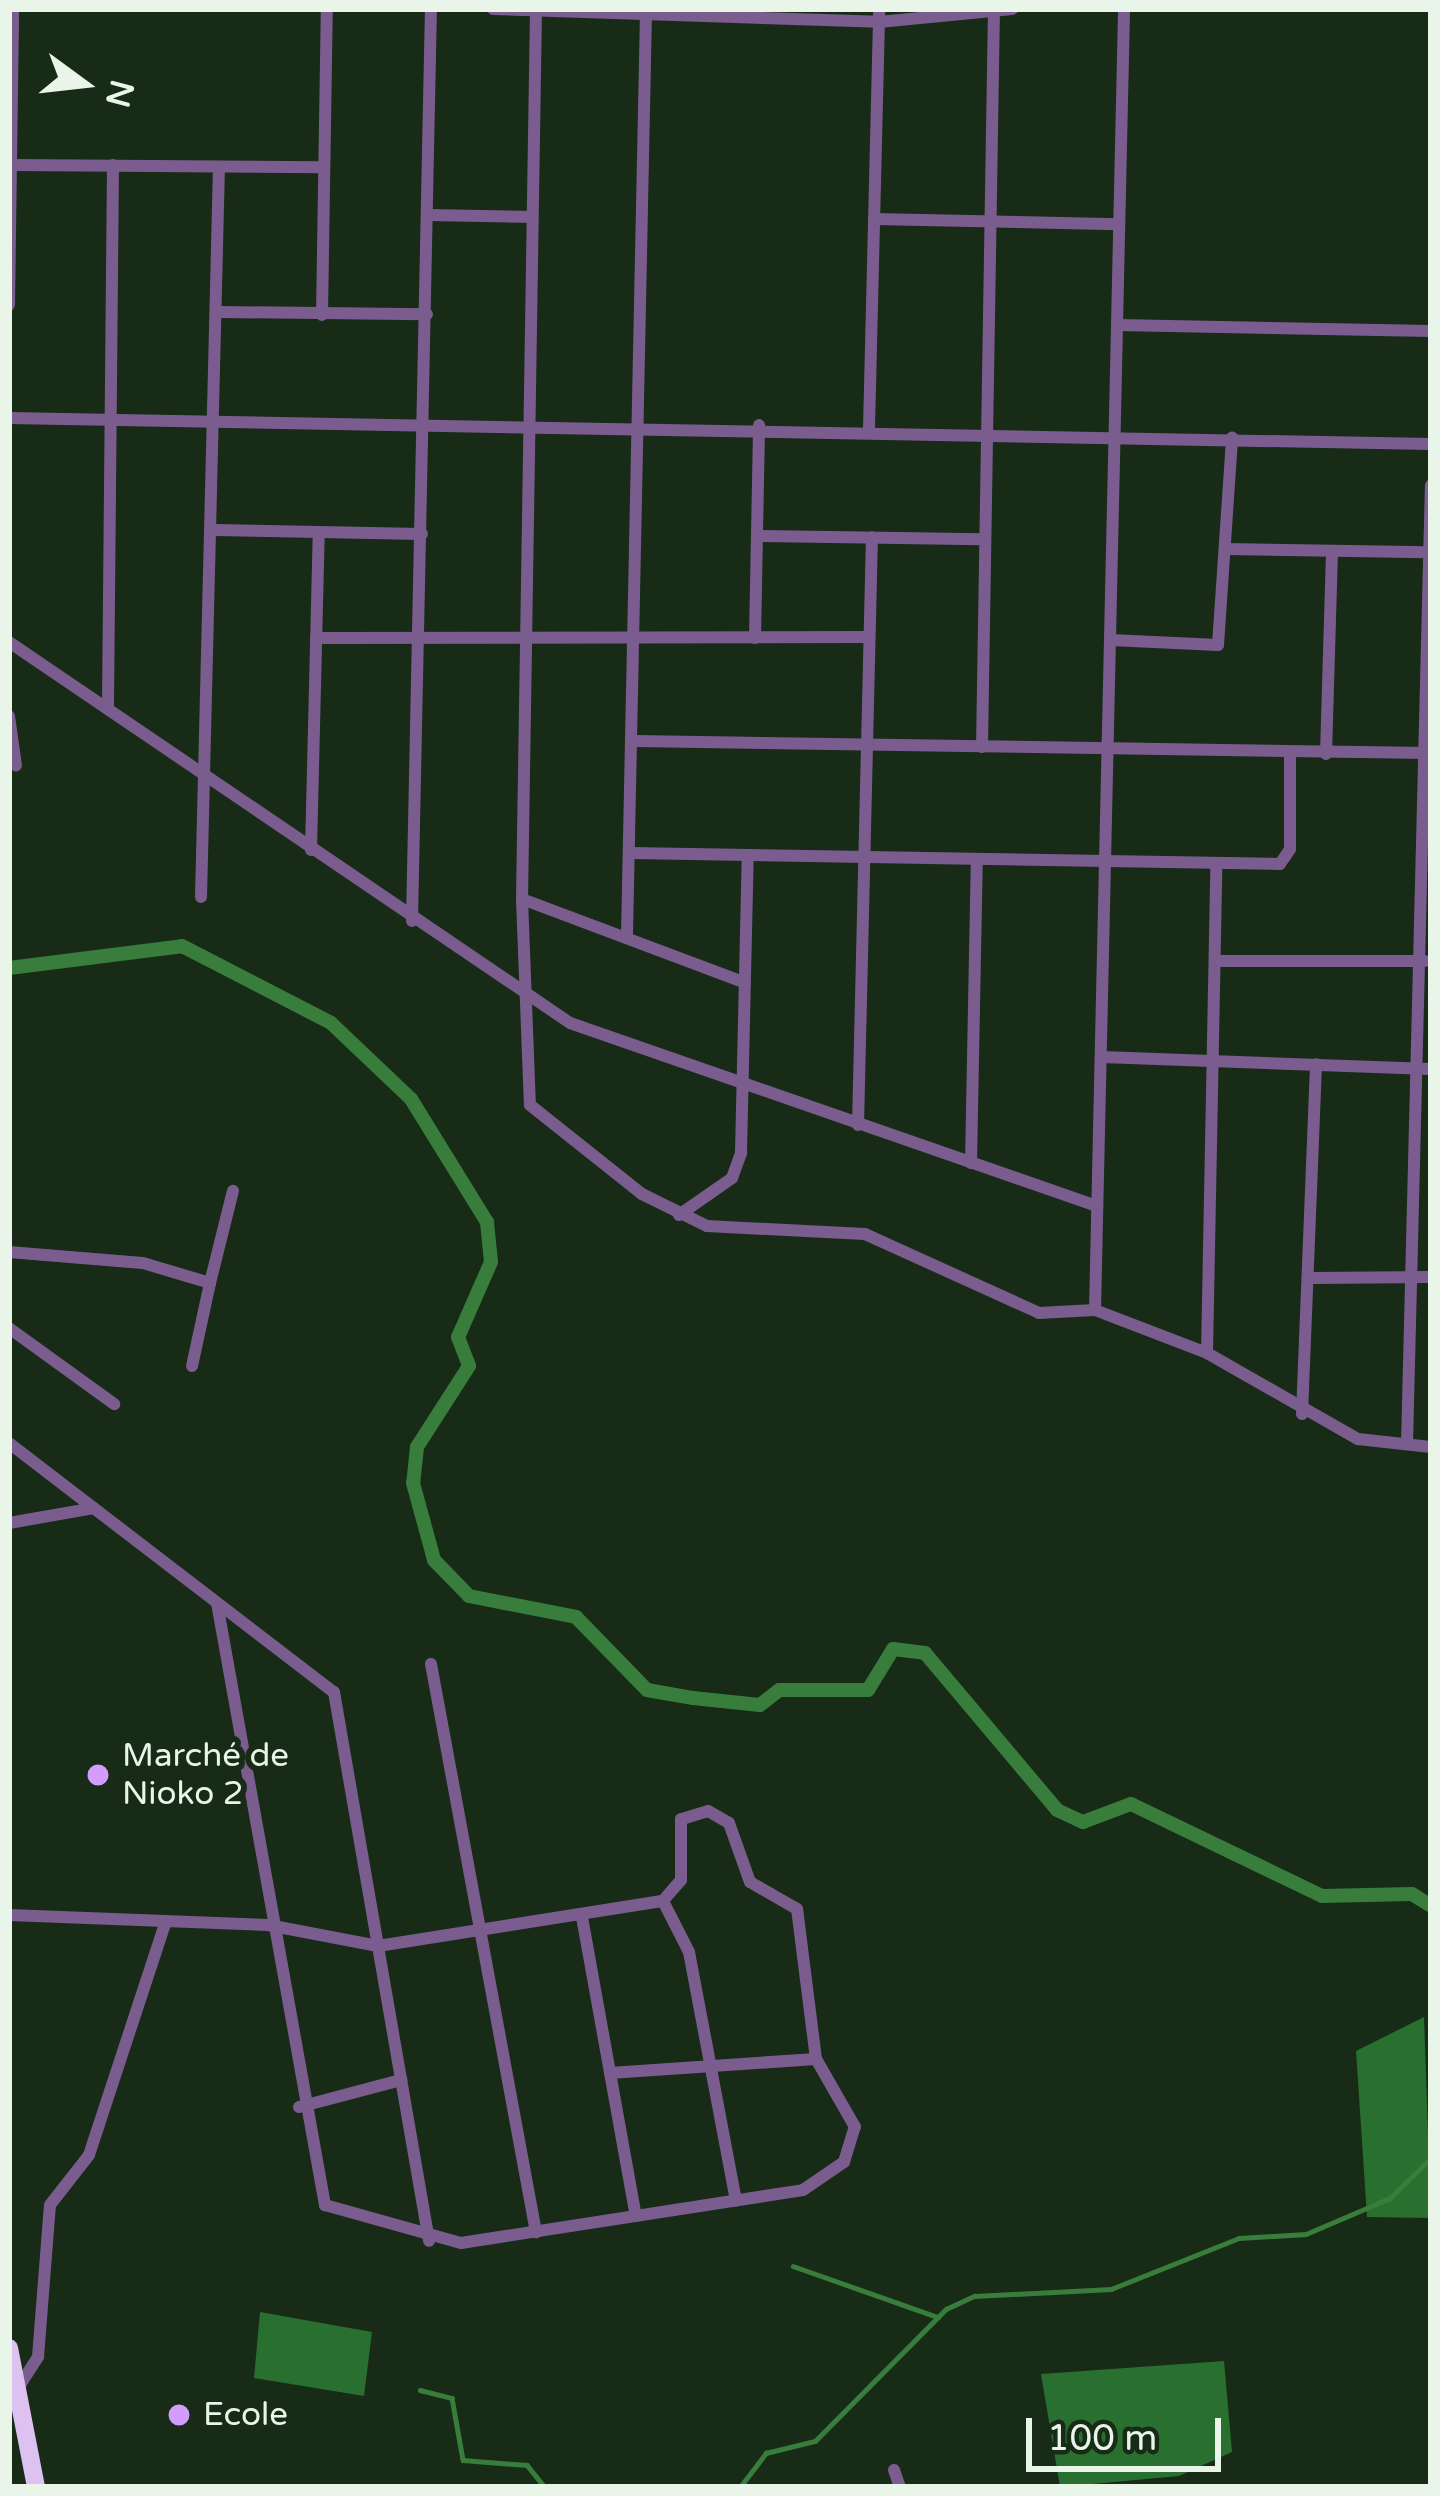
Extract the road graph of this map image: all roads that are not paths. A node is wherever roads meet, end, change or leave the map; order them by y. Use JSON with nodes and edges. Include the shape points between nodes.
{"nodes":[{"id":1,"x":13,"y":9,"type":"edge"},
{"id":2,"x":327,"y":9,"type":"edge"},
{"id":3,"x":431,"y":9,"type":"edge"},
{"id":4,"x":494,"y":9,"type":"edge"},
{"id":5,"x":1012,"y":9,"type":"edge"},
{"id":6,"x":1124,"y":9,"type":"edge"},
{"id":7,"x":536,"y":10,"type":"edge"},
{"id":8,"x":994,"y":10,"type":"edge"},
{"id":9,"x":646,"y":12,"type":"edge"},
{"id":10,"x":764,"y":15,"type":"edge"},
{"id":11,"x":879,"y":15,"type":"edge"},
{"id":12,"x":10,"y":85,"type":"edge"},
{"id":13,"x":11,"y":165,"type":"edge"},
{"id":14,"x":113,"y":165,"type":"junction"},
{"id":15,"x":323,"y":167,"type":"junction"},
{"id":16,"x":219,"y":168,"type":"junction"},
{"id":17,"x":10,"y":204,"type":"edge"},
{"id":18,"x":428,"y":215,"type":"junction"},
{"id":19,"x":532,"y":217,"type":"junction"},
{"id":20,"x":874,"y":219,"type":"junction"},
{"id":21,"x":988,"y":222,"type":"junction"},
{"id":22,"x":1120,"y":224,"type":"junction"},
{"id":23,"x":9,"y":305,"type":"edge"},
{"id":24,"x":220,"y":312,"type":"junction"},
{"id":25,"x":322,"y":314,"type":"junction"},
{"id":26,"x":427,"y":314,"type":"junction"},
{"id":27,"x":1117,"y":326,"type":"junction"},
{"id":28,"x":1431,"y":331,"type":"edge"},
{"id":29,"x":9,"y":418,"type":"edge"},
{"id":30,"x":422,"y":421,"type":"junction"},
{"id":31,"x":110,"y":423,"type":"junction"},
{"id":32,"x":218,"y":423,"type":"junction"},
{"id":33,"x":527,"y":424,"type":"junction"},
{"id":34,"x":641,"y":425,"type":"junction"},
{"id":35,"x":759,"y":425,"type":"junction"},
{"id":36,"x":869,"y":428,"type":"junction"},
{"id":37,"x":983,"y":431,"type":"junction"},
{"id":38,"x":1115,"y":433,"type":"junction"},
{"id":39,"x":1232,"y":436,"type":"junction"},
{"id":40,"x":1431,"y":444,"type":"edge"},
{"id":41,"x":1431,"y":484,"type":"edge"},
{"id":42,"x":215,"y":530,"type":"junction"},
{"id":43,"x":319,"y":533,"type":"junction"},
{"id":44,"x":422,"y":533,"type":"junction"},
{"id":45,"x":757,"y":536,"type":"junction"},
{"id":46,"x":872,"y":537,"type":"junction"},
{"id":47,"x":982,"y":539,"type":"junction"},
{"id":48,"x":1226,"y":549,"type":"junction"},
{"id":49,"x":1332,"y":551,"type":"junction"},
{"id":50,"x":1428,"y":552,"type":"edge"},
{"id":51,"x":635,"y":633,"type":"junction"},
{"id":52,"x":869,"y":637,"type":"junction"},
{"id":53,"x":316,"y":638,"type":"junction"},
{"id":54,"x":754,"y":638,"type":"junction"},
{"id":55,"x":524,"y":640,"type":"junction"},
{"id":56,"x":1111,"y":640,"type":"junction"},
{"id":57,"x":422,"y":641,"type":"junction"},
{"id":58,"x":9,"y":642,"type":"edge"},
{"id":59,"x":1431,"y":652,"type":"edge"},
{"id":60,"x":108,"y":705,"type":"junction"},
{"id":61,"x":9,"y":716,"type":"edge"},
{"id":62,"x":635,"y":741,"type":"junction"},
{"id":63,"x":868,"y":744,"type":"junction"},
{"id":64,"x":982,"y":747,"type":"junction"},
{"id":65,"x":1109,"y":754,"type":"junction"},
{"id":66,"x":1290,"y":754,"type":"junction"},
{"id":67,"x":1326,"y":754,"type":"junction"},
{"id":68,"x":1429,"y":754,"type":"edge"},
{"id":69,"x":16,"y":766,"type":"dead end"},
{"id":70,"x":208,"y":775,"type":"junction"},
{"id":71,"x":1430,"y":783,"type":"edge"},
{"id":72,"x":311,"y":850,"type":"junction"},
{"id":73,"x":631,"y":854,"type":"junction"},
{"id":74,"x":748,"y":855,"type":"junction"},
{"id":75,"x":1429,"y":855,"type":"edge"},
{"id":76,"x":865,"y":857,"type":"junction"},
{"id":77,"x":977,"y":862,"type":"junction"},
{"id":78,"x":1106,"y":862,"type":"junction"},
{"id":79,"x":1216,"y":864,"type":"junction"},
{"id":80,"x":201,"y":897,"type":"dead end"},
{"id":81,"x":522,"y":899,"type":"junction"},
{"id":82,"x":412,"y":921,"type":"junction"},
{"id":83,"x":627,"y":935,"type":"junction"},
{"id":84,"x":1425,"y":961,"type":"junction"},
{"id":85,"x":1218,"y":962,"type":"junction"},
{"id":86,"x":745,"y":983,"type":"junction"},
{"id":87,"x":529,"y":1001,"type":"junction"},
{"id":88,"x":1102,"y":1058,"type":"junction"},
{"id":89,"x":1219,"y":1062,"type":"junction"},
{"id":90,"x":1316,"y":1064,"type":"junction"},
{"id":91,"x":1427,"y":1069,"type":"edge"},
{"id":92,"x":745,"y":1088,"type":"junction"},
{"id":93,"x":857,"y":1124,"type":"junction"},
{"id":94,"x":971,"y":1163,"type":"junction"},
{"id":95,"x":1425,"y":1171,"type":"edge"},
{"id":96,"x":232,"y":1191,"type":"dead end"},
{"id":97,"x":1097,"y":1206,"type":"junction"},
{"id":98,"x":679,"y":1215,"type":"junction"},
{"id":99,"x":9,"y":1252,"type":"edge"},
{"id":100,"x":1411,"y":1276,"type":"junction"},
{"id":101,"x":1431,"y":1277,"type":"edge"},
{"id":102,"x":1313,"y":1278,"type":"junction"},
{"id":103,"x":210,"y":1283,"type":"junction"},
{"id":104,"x":1095,"y":1310,"type":"junction"},
{"id":105,"x":9,"y":1328,"type":"edge"},
{"id":106,"x":1207,"y":1353,"type":"junction"},
{"id":107,"x":192,"y":1366,"type":"dead end"},
{"id":108,"x":114,"y":1404,"type":"dead end"},
{"id":109,"x":1302,"y":1414,"type":"junction"},
{"id":110,"x":9,"y":1443,"type":"edge"},
{"id":111,"x":1407,"y":1444,"type":"junction"},
{"id":112,"x":1431,"y":1447,"type":"edge"},
{"id":113,"x":94,"y":1508,"type":"junction"},
{"id":114,"x":9,"y":1523,"type":"edge"},
{"id":115,"x":217,"y":1604,"type":"junction"},
{"id":116,"x":431,"y":1664,"type":"dead end"},
{"id":117,"x":663,"y":1901,"type":"junction"},
{"id":118,"x":9,"y":1915,"type":"edge"},
{"id":119,"x":582,"y":1917,"type":"junction"},
{"id":120,"x":166,"y":1921,"type":"junction"},
{"id":121,"x":268,"y":1925,"type":"junction"},
{"id":122,"x":484,"y":1932,"type":"junction"},
{"id":123,"x":378,"y":1946,"type":"junction"},
{"id":124,"x":816,"y":2059,"type":"junction"},
{"id":125,"x":713,"y":2064,"type":"junction"},
{"id":126,"x":610,"y":2073,"type":"junction"},
{"id":127,"x":401,"y":2080,"type":"junction"},
{"id":128,"x":299,"y":2107,"type":"junction"},
{"id":129,"x":736,"y":2200,"type":"junction"},
{"id":130,"x":636,"y":2216,"type":"junction"},
{"id":131,"x":536,"y":2232,"type":"junction"},
{"id":132,"x":429,"y":2241,"type":"junction"},
{"id":133,"x":9,"y":2348,"type":"edge"},
{"id":134,"x":14,"y":2400,"type":"edge"},
{"id":135,"x":894,"y":2470,"type":"dead end"},
{"id":136,"x":36,"y":2487,"type":"edge"},
{"id":137,"x":900,"y":2487,"type":"edge"}],
"edges":[{"from":1,"to":12,"type":"street"},
{"from":2,"to":15,"type":"street"},
{"from":3,"to":18,"type":"street"},
{"from":4,"to":7,"type":"street"},
{"from":5,"to":8,"type":"street"},
{"from":6,"to":22,"type":"street"},
{"from":7,"to":9,"type":"street"},
{"from":7,"to":19,"type":"street"},
{"from":8,"to":11,"type":"street"},
{"from":8,"to":21,"type":"street"},
{"from":9,"to":10,"type":"street"},
{"from":9,"to":34,"type":"street"},
{"from":10,"to":11,"type":"street"},
{"from":11,"to":20,"type":"street"},
{"from":12,"to":13,"type":"street"},
{"from":13,"to":14,"type":"street"},
{"from":13,"to":17,"type":"street"},
{"from":14,"to":16,"type":"street"},
{"from":14,"to":31,"type":"street"},
{"from":15,"to":16,"type":"street"},
{"from":15,"to":25,"type":"street"},
{"from":16,"to":24,"type":"street"},
{"from":17,"to":23,"type":"street"},
{"from":18,"to":19,"type":"street"},
{"from":18,"to":26,"type":"street"},
{"from":19,"to":33,"type":"street"},
{"from":20,"to":21,"type":"street"},
{"from":20,"to":36,"type":"street"},
{"from":21,"to":22,"type":"street"},
{"from":21,"to":37,"type":"street"},
{"from":22,"to":27,"type":"street"},
{"from":24,"to":25,"type":"street"},
{"from":24,"to":32,"type":"street"},
{"from":25,"to":26,"type":"street"},
{"from":26,"to":30,"type":"street"},
{"from":27,"to":28,"type":"street"},
{"from":27,"to":38,"type":"street"},
{"from":29,"to":31,"type":"street"},
{"from":30,"to":32,"type":"street"},
{"from":30,"to":33,"type":"street"},
{"from":30,"to":44,"type":"street"},
{"from":31,"to":32,"type":"street"},
{"from":31,"to":60,"type":"street"},
{"from":32,"to":42,"type":"street"},
{"from":33,"to":34,"type":"street"},
{"from":33,"to":55,"type":"street"},
{"from":34,"to":35,"type":"street"},
{"from":34,"to":51,"type":"street"},
{"from":35,"to":36,"type":"street"},
{"from":35,"to":45,"type":"street"},
{"from":36,"to":37,"type":"street"},
{"from":37,"to":38,"type":"street"},
{"from":37,"to":47,"type":"street"},
{"from":38,"to":39,"type":"street"},
{"from":38,"to":56,"type":"street"},
{"from":39,"to":40,"type":"street"},
{"from":39,"to":48,"type":"street"},
{"from":41,"to":50,"type":"street"},
{"from":42,"to":43,"type":"street"},
{"from":42,"to":70,"type":"street"},
{"from":43,"to":44,"type":"street"},
{"from":43,"to":53,"type":"street"},
{"from":44,"to":57,"type":"street"},
{"from":45,"to":46,"type":"street"},
{"from":45,"to":54,"type":"street"},
{"from":46,"to":47,"type":"street"},
{"from":46,"to":52,"type":"street"},
{"from":47,"to":64,"type":"street"},
{"from":48,"to":49,"type":"street"},
{"from":48,"to":56,"type":"street","via":[[1218,645]]},
{"from":49,"to":50,"type":"street"},
{"from":49,"to":67,"type":"street"},
{"from":50,"to":59,"type":"street"},
{"from":51,"to":54,"type":"street"},
{"from":51,"to":55,"type":"street"},
{"from":51,"to":62,"type":"street"},
{"from":52,"to":54,"type":"street"},
{"from":52,"to":63,"type":"street"},
{"from":53,"to":57,"type":"street"},
{"from":53,"to":72,"type":"street"},
{"from":55,"to":57,"type":"street"},
{"from":55,"to":81,"type":"street"},
{"from":56,"to":65,"type":"street"},
{"from":57,"to":82,"type":"street"},
{"from":58,"to":60,"type":"street"},
{"from":59,"to":68,"type":"street"},
{"from":60,"to":70,"type":"street"},
{"from":61,"to":69,"type":"street"},
{"from":62,"to":63,"type":"street"},
{"from":62,"to":73,"type":"street"},
{"from":63,"to":64,"type":"street"},
{"from":63,"to":76,"type":"street"},
{"from":64,"to":65,"type":"street"},
{"from":65,"to":66,"type":"street"},
{"from":65,"to":78,"type":"street"},
{"from":66,"to":67,"type":"street"},
{"from":66,"to":79,"type":"street","via":[[1286,860]]},
{"from":67,"to":68,"type":"street"},
{"from":68,"to":71,"type":"street"},
{"from":70,"to":72,"type":"street"},
{"from":70,"to":80,"type":"street"},
{"from":71,"to":75,"type":"street"},
{"from":72,"to":82,"type":"street"},
{"from":73,"to":74,"type":"street"},
{"from":73,"to":83,"type":"street"},
{"from":74,"to":76,"type":"street"},
{"from":74,"to":86,"type":"street"},
{"from":75,"to":84,"type":"street"},
{"from":76,"to":77,"type":"street"},
{"from":76,"to":93,"type":"street"},
{"from":77,"to":78,"type":"street"},
{"from":77,"to":94,"type":"street"},
{"from":78,"to":79,"type":"street"},
{"from":78,"to":88,"type":"street"},
{"from":79,"to":85,"type":"street"},
{"from":81,"to":83,"type":"street"},
{"from":81,"to":87,"type":"street"},
{"from":82,"to":87,"type":"street"},
{"from":83,"to":86,"type":"street"},
{"from":84,"to":85,"type":"street"},
{"from":84,"to":91,"type":"street"},
{"from":85,"to":89,"type":"street"},
{"from":86,"to":92,"type":"street"},
{"from":87,"to":92,"type":"street"},
{"from":87,"to":98,"type":"street","via":[[525,1092],[542,1122]]},
{"from":88,"to":89,"type":"street"},
{"from":88,"to":97,"type":"street"},
{"from":89,"to":90,"type":"street"},
{"from":89,"to":106,"type":"street"},
{"from":90,"to":91,"type":"street"},
{"from":90,"to":102,"type":"street"},
{"from":91,"to":95,"type":"street"},
{"from":92,"to":93,"type":"street"},
{"from":92,"to":98,"type":"street","via":[[739,1167]]},
{"from":93,"to":94,"type":"street"},
{"from":94,"to":97,"type":"street"},
{"from":95,"to":100,"type":"street"},
{"from":96,"to":103,"type":"street"},
{"from":97,"to":104,"type":"street"},
{"from":98,"to":104,"type":"street","via":[[733,1231],[865,1234],[1039,1313]]},
{"from":99,"to":103,"type":"street","via":[[143,1263]]},
{"from":100,"to":101,"type":"street"},
{"from":100,"to":102,"type":"street"},
{"from":100,"to":111,"type":"street"},
{"from":102,"to":109,"type":"street"},
{"from":103,"to":107,"type":"street"},
{"from":104,"to":106,"type":"street"},
{"from":105,"to":108,"type":"street"},
{"from":106,"to":109,"type":"street"},
{"from":109,"to":111,"type":"street","via":[[1358,1439]]},
{"from":110,"to":113,"type":"street"},
{"from":111,"to":112,"type":"street"},
{"from":113,"to":114,"type":"street"},
{"from":113,"to":115,"type":"street"},
{"from":115,"to":121,"type":"street"},
{"from":115,"to":123,"type":"street","via":[[334,1693]]},
{"from":116,"to":122,"type":"street"},
{"from":117,"to":119,"type":"street"},
{"from":117,"to":124,"type":"street","via":[[683,1873],[680,1819],[722,1816],[746,1877],[797,1909]]},
{"from":117,"to":125,"type":"street","via":[[689,1952]]},
{"from":118,"to":120,"type":"street"},
{"from":119,"to":122,"type":"street"},
{"from":119,"to":126,"type":"street"},
{"from":120,"to":121,"type":"street"},
{"from":120,"to":134,"type":"street","via":[[89,2155],[50,2205],[41,2338]]},
{"from":121,"to":123,"type":"street"},
{"from":121,"to":128,"type":"street"},
{"from":122,"to":123,"type":"street"},
{"from":122,"to":131,"type":"street"},
{"from":123,"to":127,"type":"street"},
{"from":124,"to":125,"type":"street"},
{"from":124,"to":129,"type":"street","via":[[855,2126],[849,2154],[803,2190]]},
{"from":125,"to":126,"type":"street"},
{"from":125,"to":129,"type":"street"},
{"from":126,"to":130,"type":"street"},
{"from":127,"to":128,"type":"street"},
{"from":127,"to":132,"type":"street"},
{"from":128,"to":132,"type":"street","via":[[325,2205]]},
{"from":129,"to":130,"type":"street"},
{"from":130,"to":131,"type":"street"},
{"from":131,"to":132,"type":"street"},
{"from":133,"to":134,"type":"highway"},
{"from":134,"to":136,"type":"highway"},
{"from":135,"to":137,"type":"street"}]}
